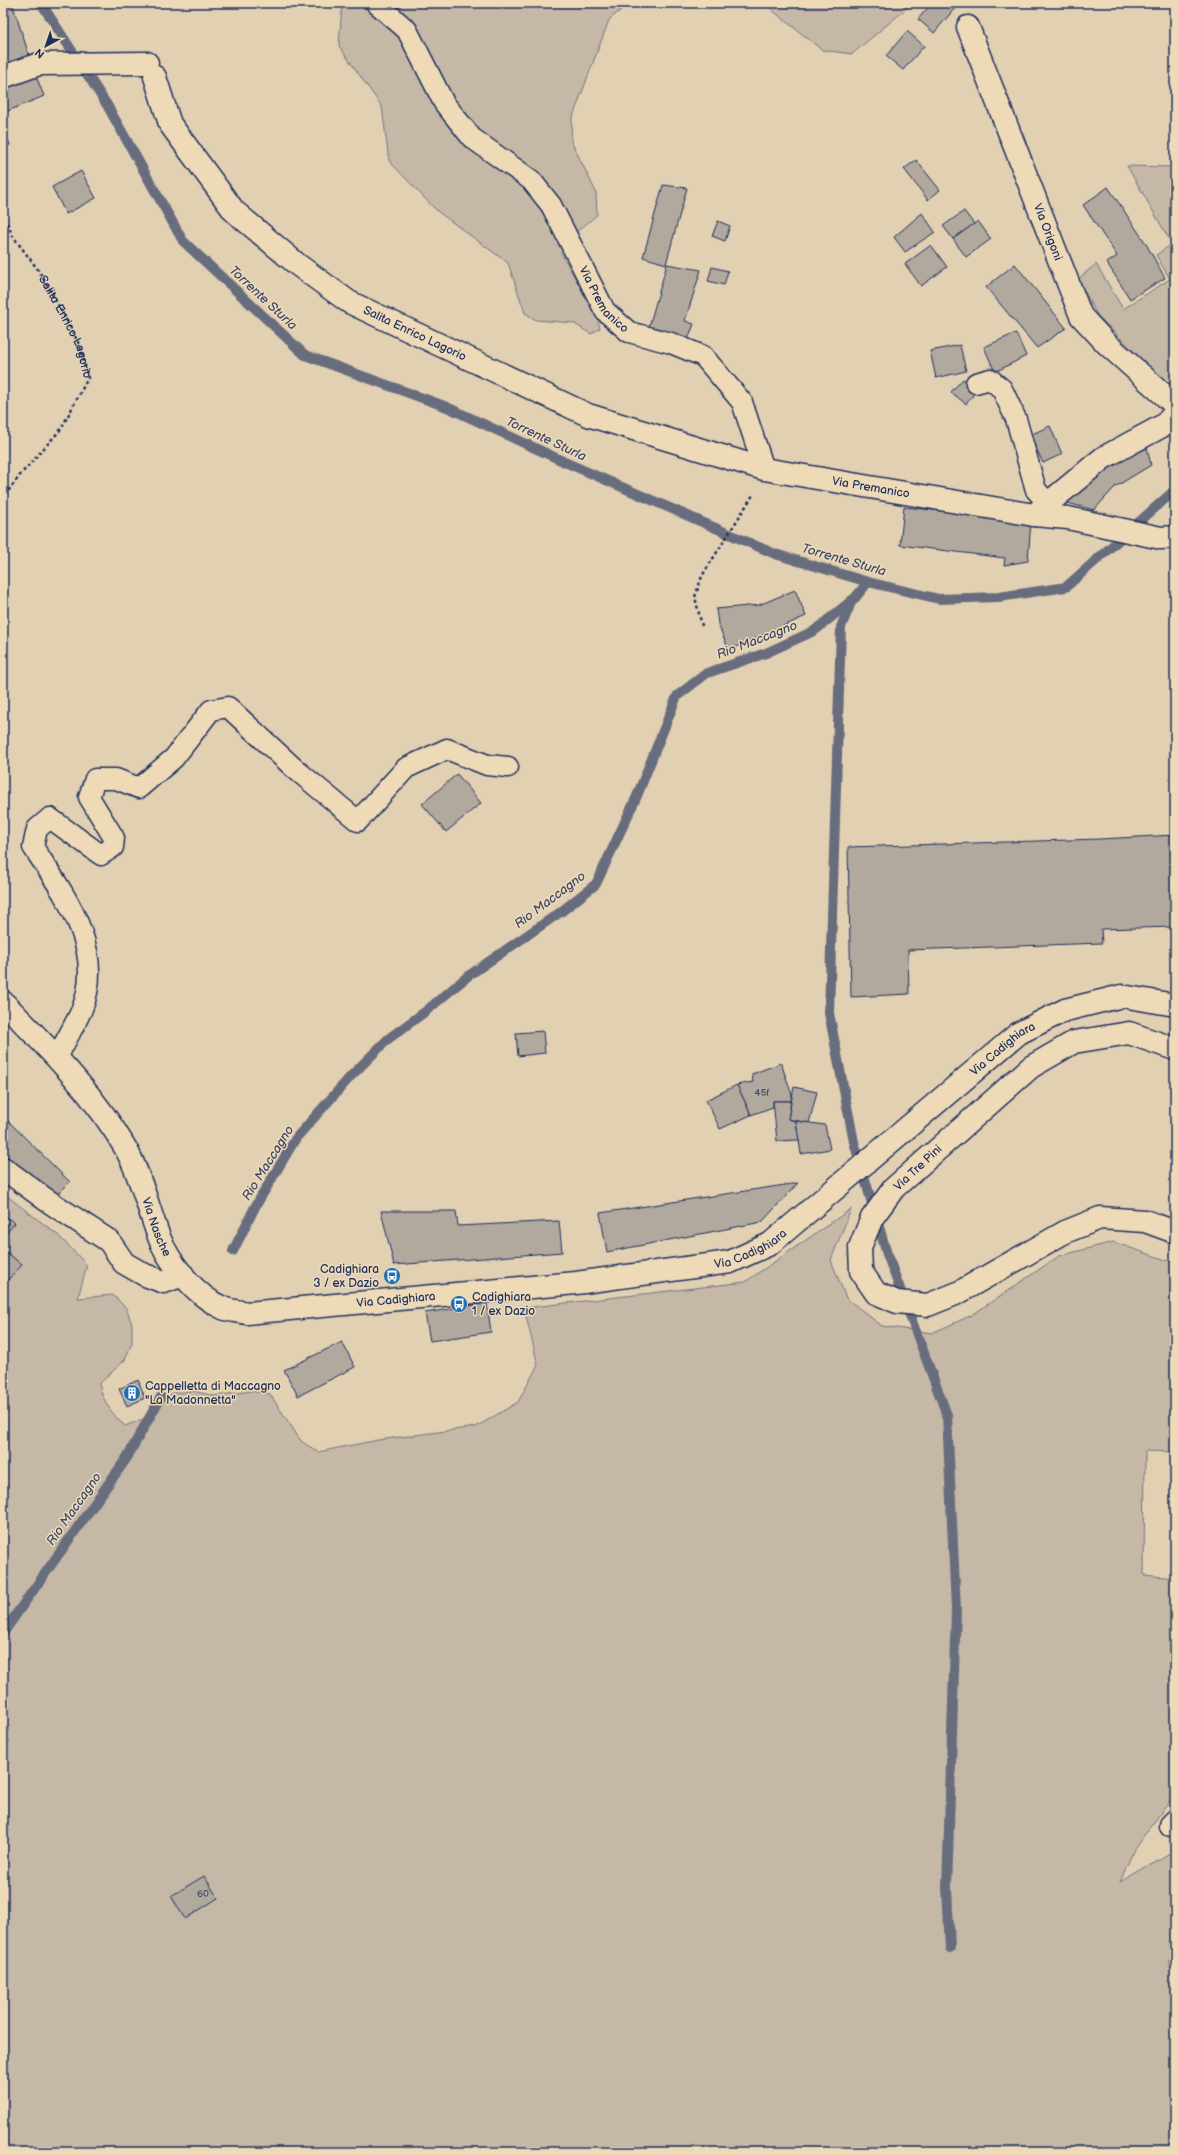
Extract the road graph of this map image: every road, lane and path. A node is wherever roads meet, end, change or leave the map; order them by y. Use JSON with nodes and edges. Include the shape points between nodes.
{"nodes":[{"id":1,"x":376,"y":3,"type":"edge"},
{"id":2,"x":968,"y":27,"type":"dead end"},
{"id":3,"x":3,"y":77,"type":"edge"},
{"id":4,"x":3,"y":212,"type":"edge"},
{"id":5,"x":976,"y":383,"type":"dead end"},
{"id":6,"x":1175,"y":406,"type":"edge"},
{"id":7,"x":1169,"y":419,"type":"edge"},
{"id":8,"x":764,"y":469,"type":"junction"},
{"id":9,"x":752,"y":497,"type":"dead end"},
{"id":10,"x":3,"y":498,"type":"edge"},
{"id":11,"x":1040,"y":508,"type":"junction"},
{"id":12,"x":1168,"y":537,"type":"edge"},
{"id":13,"x":702,"y":626,"type":"dead end"},
{"id":14,"x":508,"y":767,"type":"dead end"},
{"id":15,"x":3,"y":1002,"type":"edge"},
{"id":16,"x":1175,"y":1005,"type":"edge"},
{"id":17,"x":1175,"y":1049,"type":"edge"},
{"id":18,"x":57,"y":1058,"type":"junction"},
{"id":19,"x":3,"y":1168,"type":"edge"},
{"id":20,"x":1175,"y":1232,"type":"edge"},
{"id":21,"x":183,"y":1275,"type":"junction"}],
"edges":[{"from":1,"to":8,"type":"lane","name":"Via Premanico","via":[[407,30],[444,103],[472,138],[531,180],[550,205],[605,310],[629,332],[671,343],[703,356],[742,402]]},
{"from":2,"to":6,"type":"street","name":"Via Origoni","via":[[1081,316],[1107,344]]},
{"from":3,"to":8,"type":"street","name":"Salita Enrico Lagorio","via":[[39,64],[151,70],[170,124],[234,210],[298,265],[350,302],[588,415]]},
{"from":4,"to":10,"type":"path","name":"Salita Enrico Lagorio","via":[[12,235],[39,271],[80,346],[88,378],[61,429]]},
{"from":5,"to":11,"type":"lane","via":[[990,379],[1002,389],[1016,419]]},
{"from":7,"to":11,"type":"street","via":[[1103,458]]},
{"from":8,"to":11,"type":"street","name":"Via Premanico","via":[[906,492]]},
{"from":9,"to":13,"type":"path","via":[[702,576],[695,596]]},
{"from":11,"to":12,"type":"street","name":"Via Premanico","via":[[1068,518]]},
{"from":14,"to":18,"type":"lane","via":[[487,765],[447,749],[406,768],[358,821],[294,768],[228,707],[211,710],[174,758],[139,788],[116,779],[95,779],[89,797],[114,838],[113,848],[101,855],[50,818],[36,829],[32,847],[54,879],[82,929],[90,969],[82,1008]]},
{"from":15,"to":18,"type":"street","name":"Via Nasche"},
{"from":16,"to":21,"type":"street","name":"Via Cadighiara","via":[[1122,996],[1065,1010],[1019,1033],[770,1244],[730,1262],[576,1283],[246,1313],[223,1309],[199,1293]]},
{"from":17,"to":20,"type":"street","name":"Via Tre Pini","via":[[1129,1033],[1074,1042],[1031,1068],[894,1188],[872,1218],[860,1247],[861,1272],[876,1293],[897,1302],[928,1305],[958,1294],[1065,1232],[1100,1218],[1145,1221]]},
{"from":18,"to":21,"type":"street","name":"Via Nasche","via":[[96,1105],[126,1149],[160,1238]]},
{"from":19,"to":21,"type":"street","via":[[45,1199],[109,1240],[124,1263],[164,1282]]}]}
